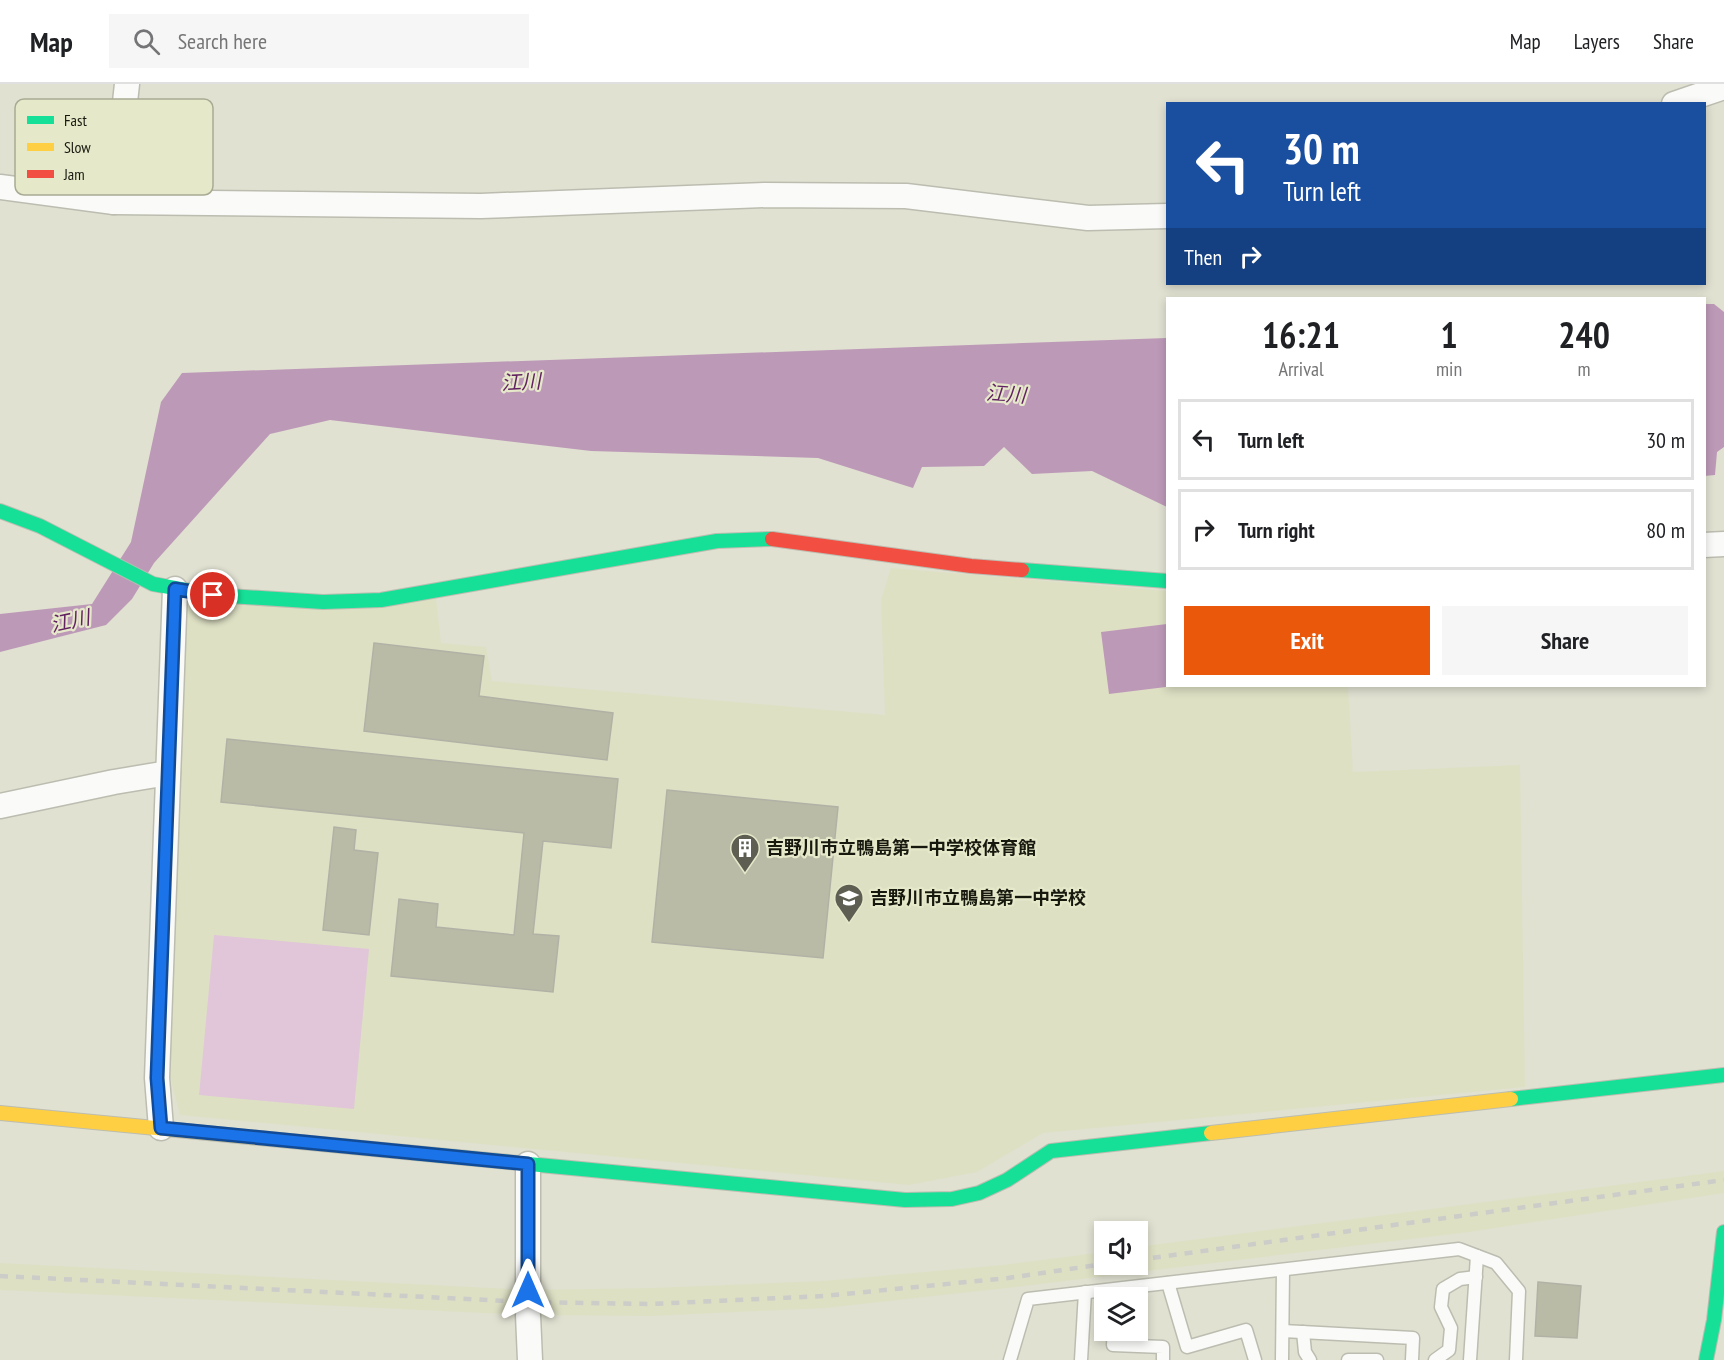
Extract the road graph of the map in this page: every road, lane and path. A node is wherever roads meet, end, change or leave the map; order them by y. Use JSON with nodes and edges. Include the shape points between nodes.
{"nodes":[{"id":1,"x":127,"y":84,"type":"edge"},
{"id":2,"x":1724,"y":87,"type":"edge"},
{"id":3,"x":125,"y":99,"type":"edge"},
{"id":4,"x":1680,"y":102,"type":"edge"},
{"id":5,"x":0,"y":187,"type":"edge"},
{"id":6,"x":15,"y":189,"type":"edge"},
{"id":7,"x":61,"y":195,"type":"edge"},
{"id":8,"x":115,"y":195,"type":"edge"},
{"id":9,"x":114,"y":202,"type":"junction"},
{"id":10,"x":1166,"y":216,"type":"edge"},
{"id":11,"x":0,"y":511,"type":"edge"},
{"id":12,"x":1724,"y":544,"type":"edge"},
{"id":13,"x":1706,"y":545,"type":"edge"},
{"id":14,"x":1166,"y":581,"type":"edge"},
{"id":15,"x":164,"y":587,"type":"junction"},
{"id":16,"x":168,"y":773,"type":"junction"},
{"id":17,"x":0,"y":806,"type":"edge"},
{"id":18,"x":1724,"y":1075,"type":"edge"},
{"id":19,"x":0,"y":1113,"type":"edge"},
{"id":20,"x":161,"y":1128,"type":"junction"},
{"id":21,"x":528,"y":1164,"type":"junction"},
{"id":22,"x":1724,"y":1232,"type":"edge"},
{"id":23,"x":1477,"y":1256,"type":"junction"},
{"id":24,"x":1283,"y":1270,"type":"junction"},
{"id":25,"x":1476,"y":1277,"type":"junction"},
{"id":26,"x":1168,"y":1283,"type":"junction"},
{"id":27,"x":1147,"y":1287,"type":"edge"},
{"id":28,"x":528,"y":1290,"type":"dead end"},
{"id":29,"x":1085,"y":1292,"type":"junction"},
{"id":30,"x":1094,"y":1292,"type":"edge"},
{"id":31,"x":528,"y":1315,"type":"dead end"},
{"id":32,"x":1719,"y":1319,"type":"edge"},
{"id":33,"x":1282,"y":1331,"type":"junction"},
{"id":34,"x":1303,"y":1332,"type":"junction"},
{"id":35,"x":1113,"y":1341,"type":"edge"},
{"id":36,"x":530,"y":1360,"type":"edge"},
{"id":37,"x":1010,"y":1360,"type":"edge"},
{"id":38,"x":1081,"y":1360,"type":"edge"},
{"id":39,"x":1163,"y":1360,"type":"edge"},
{"id":40,"x":1255,"y":1360,"type":"edge"},
{"id":41,"x":1282,"y":1360,"type":"edge"},
{"id":42,"x":1310,"y":1360,"type":"edge"},
{"id":43,"x":1347,"y":1360,"type":"edge"},
{"id":44,"x":1377,"y":1360,"type":"edge"},
{"id":45,"x":1412,"y":1360,"type":"edge"},
{"id":46,"x":1435,"y":1360,"type":"edge"},
{"id":47,"x":1470,"y":1360,"type":"edge"},
{"id":48,"x":1516,"y":1360,"type":"edge"},
{"id":49,"x":1706,"y":1360,"type":"edge"}],
"edges":[{"from":1,"to":3,"type":"street"},
{"from":2,"to":4,"type":"street"},
{"from":5,"to":6,"type":"street"},
{"from":7,"to":9,"type":"street"},
{"from":8,"to":9,"type":"street"},
{"from":9,"to":10,"type":"street","via":[[481,206],[765,195],[906,196],[1088,218]]},
{"from":11,"to":15,"type":"main road","via":[[40,526]]},
{"from":12,"to":13,"type":"street"},
{"from":14,"to":15,"type":"main road","via":[[971,566],[776,539],[717,541],[381,600],[323,602],[213,595]]},
{"from":15,"to":16,"type":"street"},
{"from":16,"to":17,"type":"street"},
{"from":16,"to":20,"type":"street","via":[[157,1078]]},
{"from":18,"to":21,"type":"main road","via":[[1051,1151],[979,1193],[943,1199],[905,1200]]},
{"from":19,"to":20,"type":"main road"},
{"from":20,"to":21,"type":"main road"},
{"from":21,"to":28,"type":"street"},
{"from":22,"to":32,"type":"main road"},
{"from":23,"to":24,"type":"lane","via":[[1458,1250]]},
{"from":23,"to":25,"type":"lane"},
{"from":23,"to":48,"type":"lane","via":[[1496,1263],[1519,1291]]},
{"from":24,"to":26,"type":"lane"},
{"from":24,"to":33,"type":"lane"},
{"from":25,"to":46,"type":"lane","via":[[1460,1279],[1443,1289],[1441,1307],[1451,1328],[1449,1350]]},
{"from":25,"to":47,"type":"lane"},
{"from":26,"to":27,"type":"lane"},
{"from":26,"to":40,"type":"lane","via":[[1187,1347],[1246,1330]]},
{"from":29,"to":30,"type":"lane"},
{"from":29,"to":37,"type":"lane","via":[[1028,1299]]},
{"from":29,"to":38,"type":"lane"},
{"from":31,"to":36,"type":"street"},
{"from":32,"to":49,"type":"main road"},
{"from":33,"to":34,"type":"lane"},
{"from":33,"to":41,"type":"lane"},
{"from":34,"to":42,"type":"lane"},
{"from":34,"to":45,"type":"lane","via":[[1413,1338]]},
{"from":35,"to":39,"type":"lane","via":[[1113,1345],[1163,1347]]},
{"from":43,"to":44,"type":"lane"}]}
